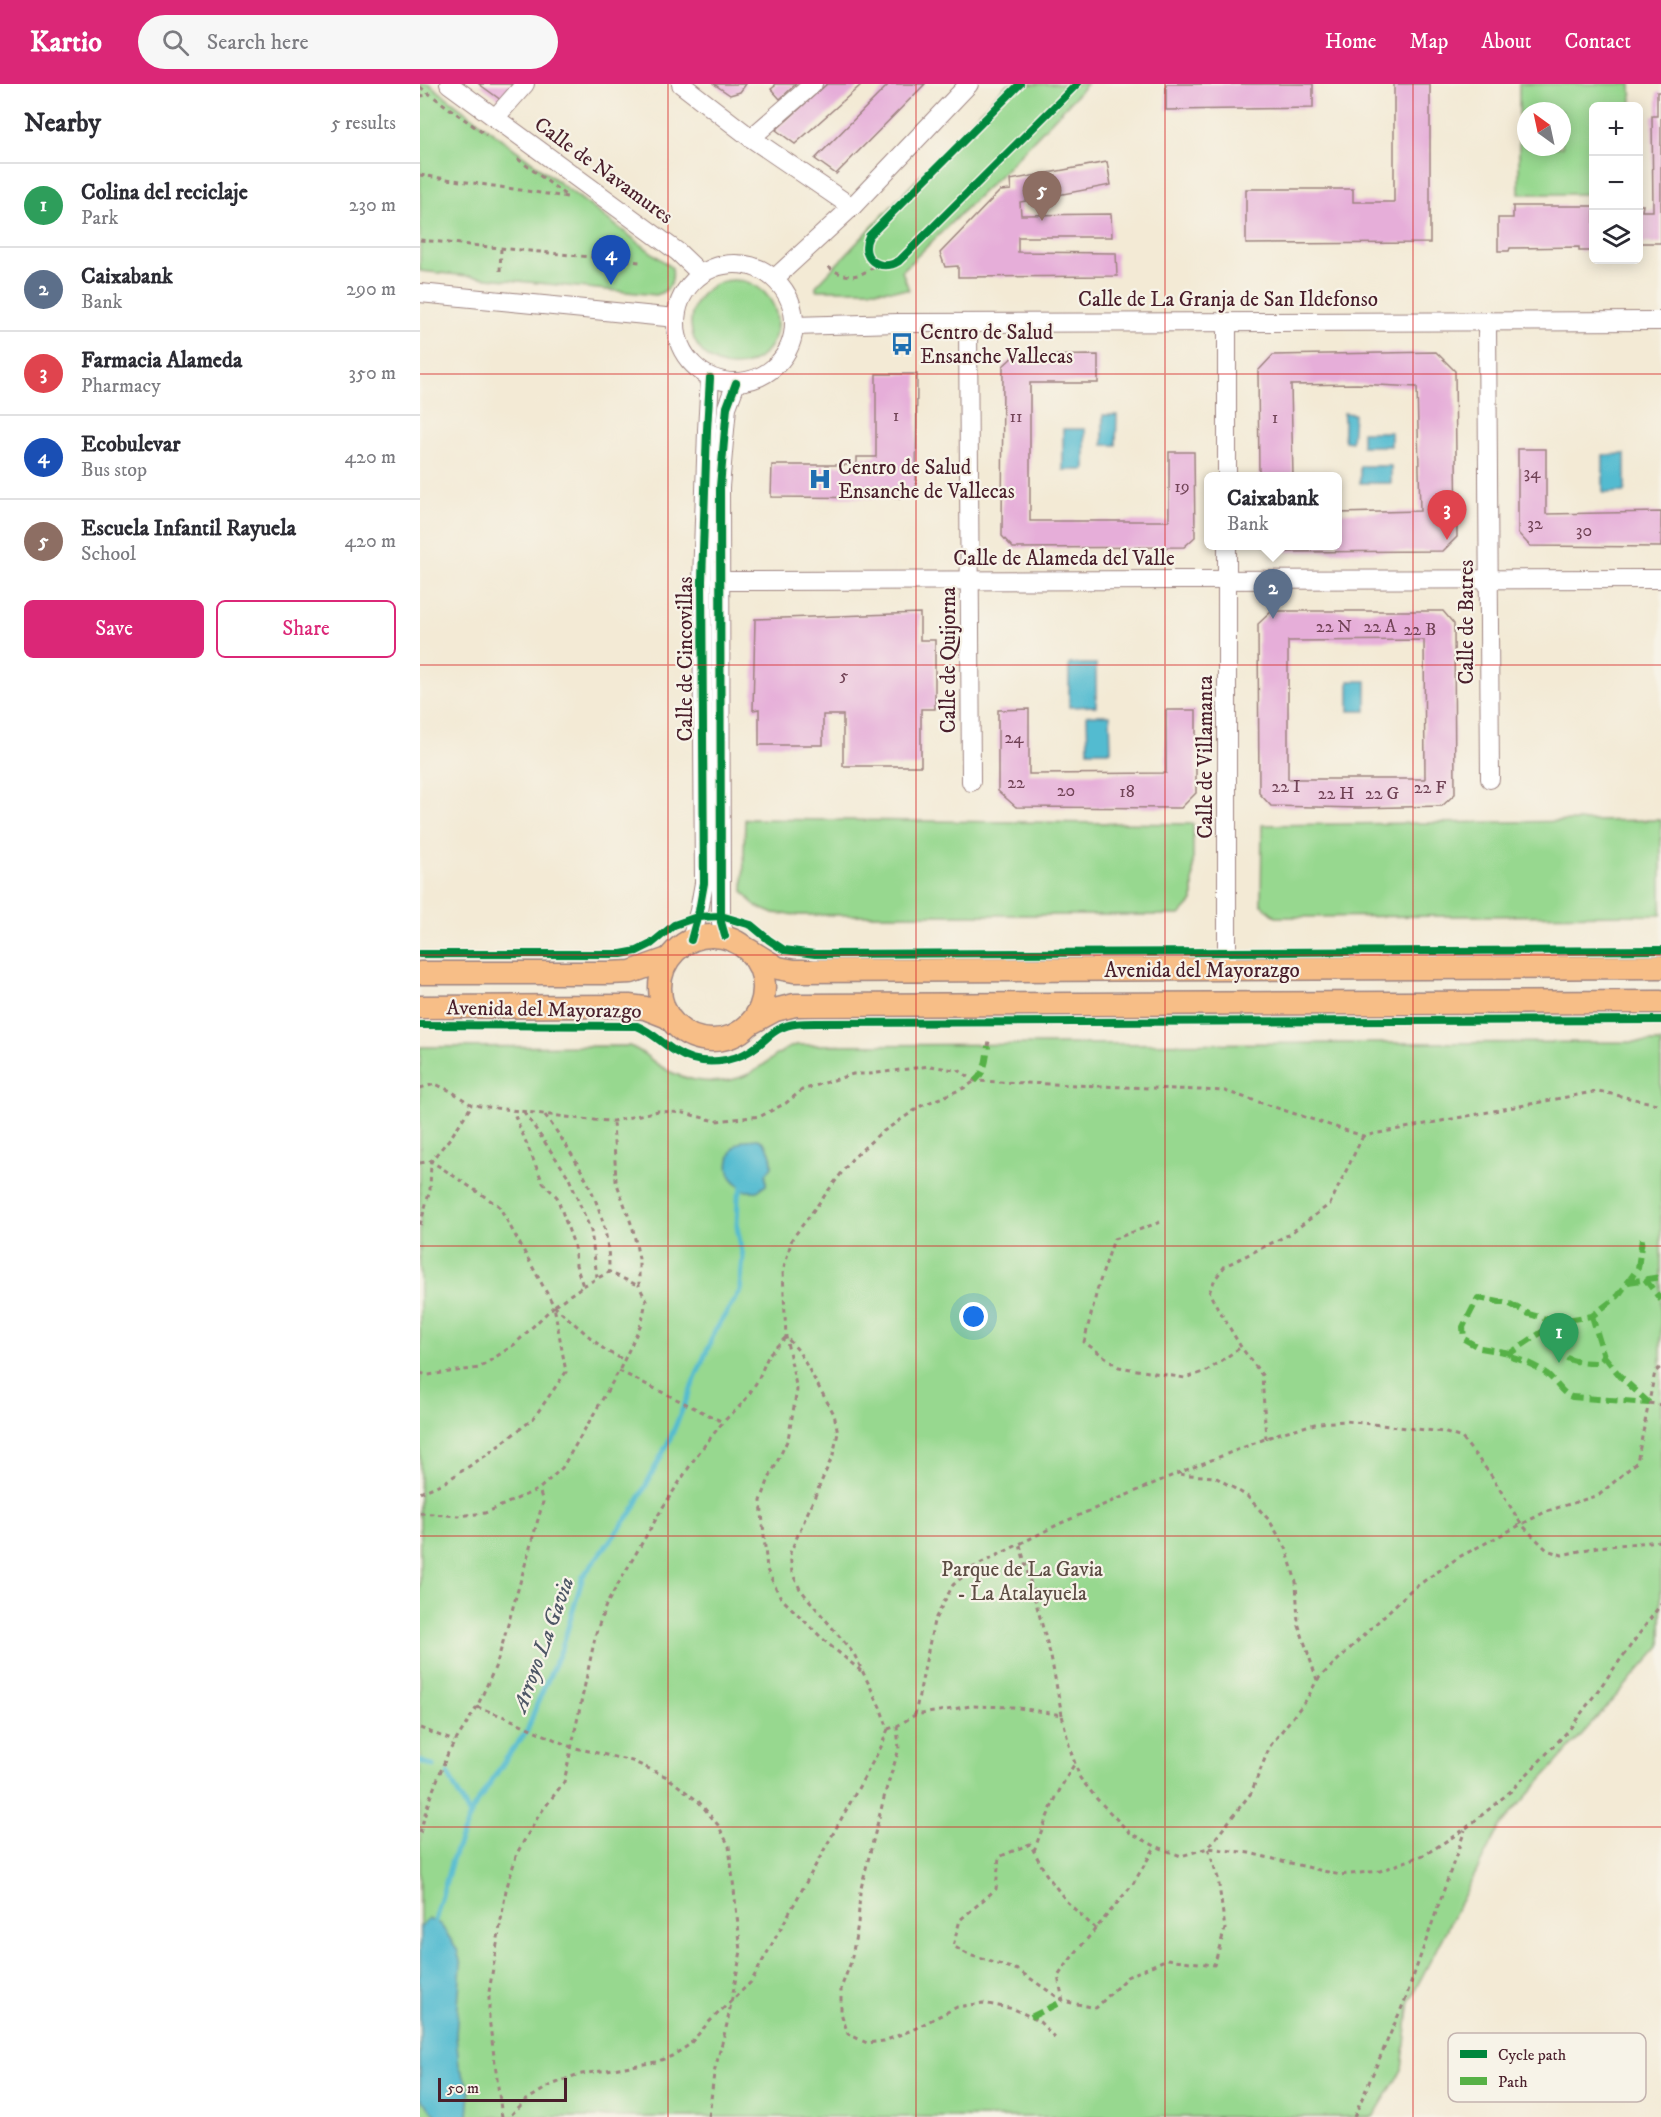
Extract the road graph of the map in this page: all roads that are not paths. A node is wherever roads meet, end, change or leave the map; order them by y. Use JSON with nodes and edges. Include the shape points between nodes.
{"nodes":[{"id":1,"x":449,"y":84,"type":"edge"},
{"id":2,"x":525,"y":84,"type":"edge"},
{"id":3,"x":681,"y":84,"type":"edge"},
{"id":4,"x":813,"y":84,"type":"edge"},
{"id":5,"x":969,"y":84,"type":"edge"},
{"id":6,"x":495,"y":118,"type":"junction"},
{"id":7,"x":751,"y":138,"type":"junction"},
{"id":8,"x":852,"y":207,"type":"junction"},
{"id":9,"x":701,"y":274,"type":"junction"},
{"id":10,"x":775,"y":278,"type":"junction"},
{"id":11,"x":420,"y":293,"type":"edge"},
{"id":12,"x":676,"y":318,"type":"junction"},
{"id":13,"x":1486,"y":321,"type":"junction"},
{"id":14,"x":1661,"y":321,"type":"edge"},
{"id":15,"x":1227,"y":322,"type":"junction"},
{"id":16,"x":968,"y":323,"type":"junction"},
{"id":17,"x":795,"y":326,"type":"junction"},
{"id":18,"x":710,"y":378,"type":"junction"},
{"id":19,"x":736,"y":383,"type":"junction"},
{"id":20,"x":1227,"y":472,"type":"edge"},
{"id":21,"x":1227,"y":550,"type":"edge"},
{"id":22,"x":1661,"y":579,"type":"edge"},
{"id":23,"x":1227,"y":580,"type":"junction"},
{"id":24,"x":1488,"y":580,"type":"junction"},
{"id":25,"x":720,"y":581,"type":"junction"},
{"id":26,"x":970,"y":581,"type":"junction"},
{"id":27,"x":1490,"y":779,"type":"dead end"},
{"id":28,"x":971,"y":782,"type":"dead end"},
{"id":29,"x":725,"y":936,"type":"junction"},
{"id":30,"x":691,"y":940,"type":"junction"},
{"id":31,"x":749,"y":950,"type":"junction"},
{"id":32,"x":668,"y":959,"type":"junction"},
{"id":33,"x":1661,"y":967,"type":"edge"},
{"id":34,"x":1227,"y":969,"type":"junction"},
{"id":35,"x":420,"y":973,"type":"edge"},
{"id":36,"x":1661,"y":1002,"type":"edge"},
{"id":37,"x":420,"y":1007,"type":"edge"},
{"id":38,"x":668,"y":1017,"type":"junction"},
{"id":39,"x":751,"y":1023,"type":"junction"}],
"edges":[{"from":1,"to":6,"type":"street","name":"Calle de Navamures"},
{"from":2,"to":6,"type":"street"},
{"from":3,"to":7,"type":"street"},
{"from":4,"to":7,"type":"street"},
{"from":5,"to":8,"type":"street"},
{"from":6,"to":9,"type":"street","name":"Calle de Navamures","via":[[678,252]]},
{"from":7,"to":8,"type":"street"},
{"from":8,"to":10,"type":"street"},
{"from":9,"to":10,"type":"street","via":[[728,264],[745,264]]},
{"from":9,"to":12,"type":"street","via":[[684,292]]},
{"from":10,"to":17,"type":"street","via":[[790,300]]},
{"from":11,"to":12,"type":"street"},
{"from":12,"to":18,"type":"street","via":[[678,341],[685,356]]},
{"from":13,"to":14,"type":"street","name":"Calle de La Granja de San Ildefonso"},
{"from":13,"to":15,"type":"street","name":"Calle de La Granja de San Ildefonso"},
{"from":13,"to":24,"type":"street","name":"Calle de Batres"},
{"from":15,"to":16,"type":"street","name":"Calle de La Granja de San Ildefonso"},
{"from":15,"to":20,"type":"street"},
{"from":16,"to":17,"type":"street","name":"Calle de La Granja de San Ildefonso"},
{"from":16,"to":26,"type":"street","name":"Calle de Quijorna"},
{"from":17,"to":19,"type":"street","via":[[792,342],[777,366],[750,381]]},
{"from":18,"to":19,"type":"street"},
{"from":18,"to":30,"type":"street","name":"Calle de Cincovillas","via":[[702,581],[704,883]]},
{"from":19,"to":25,"type":"street","name":"Calle de Cincovillas","via":[[727,407],[721,456]]},
{"from":21,"to":23,"type":"street","name":"Calle de Villamanta"},
{"from":22,"to":24,"type":"street","name":"Calle de Alameda del Valle"},
{"from":23,"to":24,"type":"street","name":"Calle de Alameda del Valle"},
{"from":23,"to":26,"type":"street","name":"Calle de Alameda del Valle"},
{"from":23,"to":34,"type":"street","name":"Calle de Villamanta"},
{"from":24,"to":27,"type":"street","name":"Calle de Batres"},
{"from":25,"to":26,"type":"street","name":"Calle de Alameda del Valle"},
{"from":25,"to":29,"type":"street","name":"Calle de Cincovillas","via":[[721,922]]},
{"from":26,"to":28,"type":"street","name":"Calle de Quijorna"},
{"from":29,"to":30,"type":"main road"},
{"from":29,"to":31,"type":"main road"},
{"from":30,"to":32,"type":"main road"},
{"from":31,"to":34,"type":"main road","name":"Avenida del Mayorazgo","via":[[778,968],[794,971]]},
{"from":31,"to":39,"type":"main road","via":[[765,984],[763,1001]]},
{"from":32,"to":35,"type":"main road","name":"Avenida del Mayorazgo","via":[[620,972]]},
{"from":32,"to":38,"type":"main road","via":[[659,988]]},
{"from":33,"to":34,"type":"main road","name":"Avenida del Mayorazgo"},
{"from":36,"to":39,"type":"main road","name":"Avenida del Mayorazgo","via":[[805,1005],[785,1006]]},
{"from":37,"to":38,"type":"main road","name":"Avenida del Mayorazgo","via":[[629,1006]]},
{"from":38,"to":39,"type":"main road","via":[[687,1034],[712,1041],[729,1038]]}]}
